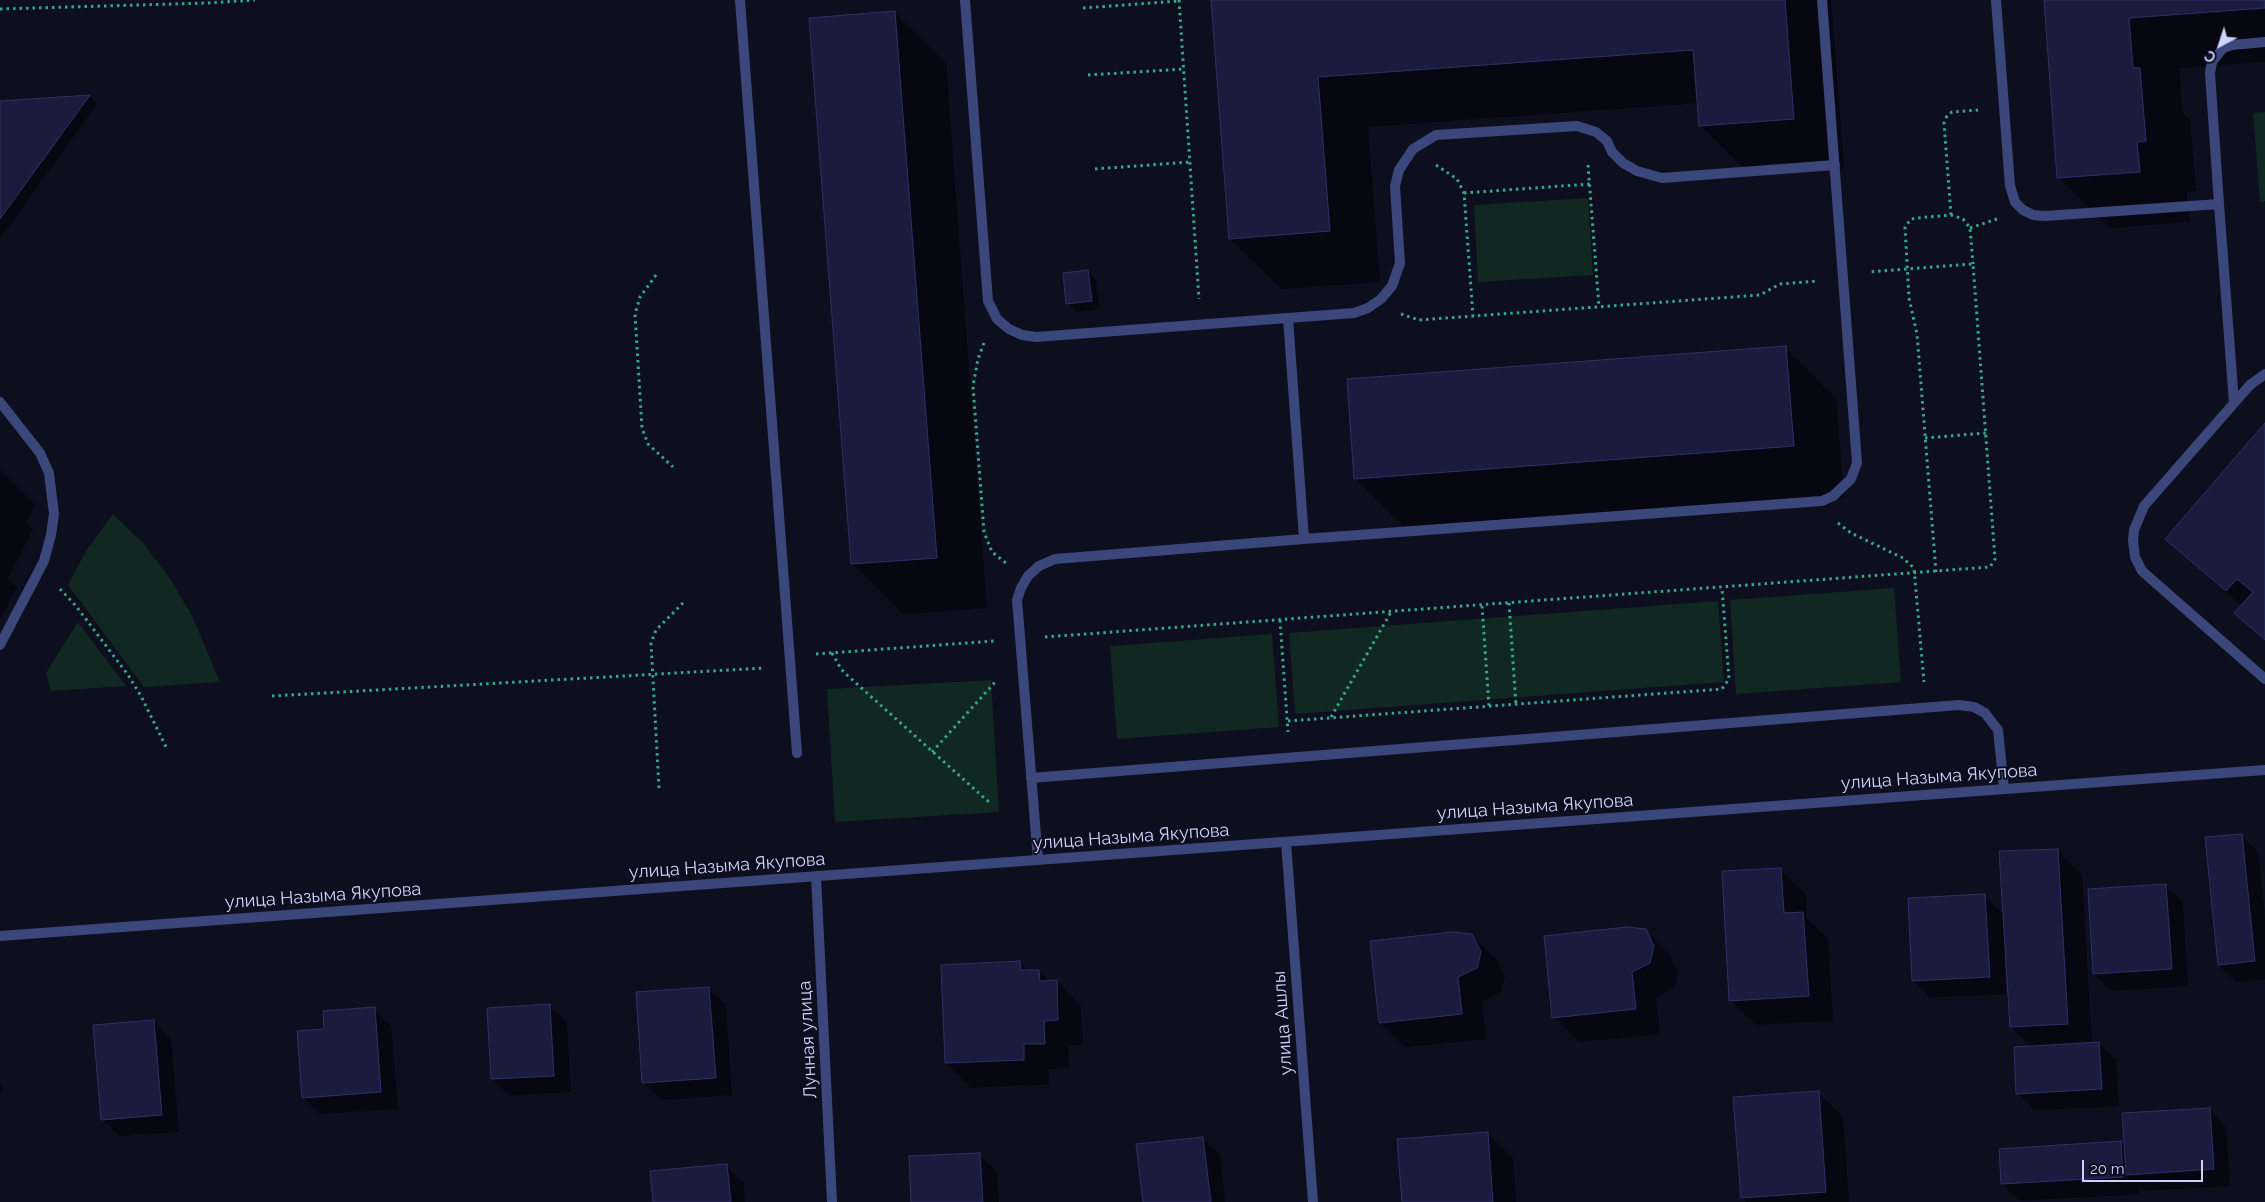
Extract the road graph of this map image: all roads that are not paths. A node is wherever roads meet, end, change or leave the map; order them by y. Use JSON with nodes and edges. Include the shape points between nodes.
{"nodes":[{"id":1,"x":740,"y":0,"type":"edge"},
{"id":2,"x":965,"y":0,"type":"edge"},
{"id":3,"x":1822,"y":0,"type":"edge"},
{"id":4,"x":1996,"y":0,"type":"edge"},
{"id":5,"x":2265,"y":42,"type":"edge"},
{"id":6,"x":1835,"y":165,"type":"junction"},
{"id":7,"x":2219,"y":204,"type":"junction"},
{"id":8,"x":1288,"y":318,"type":"junction"},
{"id":9,"x":2265,"y":374,"type":"edge"},
{"id":10,"x":0,"y":402,"type":"edge"},
{"id":11,"x":2234,"y":403,"type":"junction"},
{"id":12,"x":1304,"y":539,"type":"junction"},
{"id":13,"x":0,"y":645,"type":"edge"},
{"id":14,"x":2265,"y":680,"type":"edge"},
{"id":15,"x":797,"y":753,"type":"dead end"},
{"id":16,"x":2265,"y":770,"type":"edge"},
{"id":17,"x":1031,"y":778,"type":"junction"},
{"id":18,"x":2004,"y":789,"type":"junction"},
{"id":19,"x":1286,"y":842,"type":"junction"},
{"id":20,"x":1038,"y":860,"type":"junction"},
{"id":21,"x":816,"y":876,"type":"junction"},
{"id":22,"x":0,"y":936,"type":"edge"},
{"id":23,"x":832,"y":1202,"type":"edge"},
{"id":24,"x":1312,"y":1202,"type":"edge"}],
"edges":[{"from":1,"to":15,"type":"street"},
{"from":2,"to":8,"type":"street","via":[[988,301],[997,319],[1022,335],[1036,337]]},
{"from":3,"to":6,"type":"street"},
{"from":4,"to":7,"type":"street","via":[[2012,195],[2023,210],[2045,216]]},
{"from":5,"to":7,"type":"street","via":[[2223,48],[2212,62],[2210,73]]},
{"from":6,"to":8,"type":"street","via":[[1662,178],[1650,176],[1623,162],[1612,152],[1607,141],[1585,127],[1568,125],[1436,135],[1414,149],[1400,170],[1395,186],[1400,263],[1392,286],[1368,308],[1354,313]]},
{"from":6,"to":12,"type":"street","via":[[1857,463],[1851,479],[1842,489],[1822,501]]},
{"from":7,"to":11,"type":"street"},
{"from":8,"to":12,"type":"street"},
{"from":9,"to":11,"type":"street","via":[[2253,381]]},
{"from":10,"to":13,"type":"street","via":[[40,453],[48,473],[54,514],[44,561]]},
{"from":11,"to":14,"type":"street","via":[[2144,506],[2133,541],[2135,557],[2142,571]]},
{"from":12,"to":17,"type":"street","via":[[1055,558],[1039,566],[1028,576],[1017,600]]},
{"from":16,"to":18,"type":"street","name":"улица Назыма Якупова"},
{"from":17,"to":18,"type":"street","via":[[1959,705],[1985,713],[1998,730]]},
{"from":17,"to":20,"type":"street"},
{"from":18,"to":19,"type":"street","name":"улица Назыма Якупова"},
{"from":19,"to":20,"type":"street","name":"улица Назыма Якупова"},
{"from":19,"to":24,"type":"street","name":"улица Ашлы"},
{"from":20,"to":21,"type":"street","name":"улица Назыма Якупова"},
{"from":21,"to":22,"type":"street","name":"улица Назыма Якупова"},
{"from":21,"to":23,"type":"street","name":"Лунная улица"}]}
